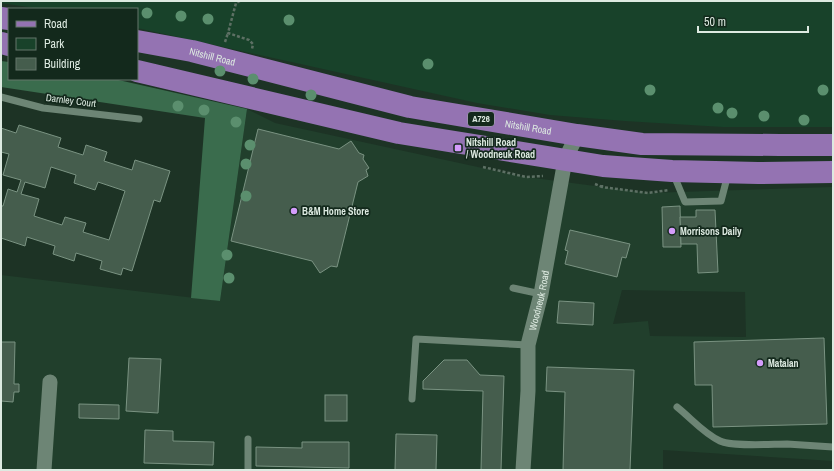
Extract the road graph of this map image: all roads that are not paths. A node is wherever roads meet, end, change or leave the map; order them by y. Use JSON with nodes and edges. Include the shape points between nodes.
{"nodes":[{"id":1,"x":138,"y":41,"type":"edge"},
{"id":2,"x":138,"y":71,"type":"edge"},
{"id":3,"x":1,"y":97,"type":"edge"},
{"id":4,"x":139,"y":119,"type":"dead end"},
{"id":5,"x":577,"y":135,"type":"junction"},
{"id":6,"x":833,"y":145,"type":"edge"},
{"id":7,"x":565,"y":160,"type":"junction"},
{"id":8,"x":672,"y":171,"type":"junction"},
{"id":9,"x":729,"y":172,"type":"junction"},
{"id":10,"x":833,"y":172,"type":"edge"},
{"id":11,"x":513,"y":288,"type":"dead end"},
{"id":12,"x":541,"y":294,"type":"junction"},
{"id":13,"x":528,"y":345,"type":"junction"},
{"id":14,"x":50,"y":382,"type":"dead end"},
{"id":15,"x":412,"y":399,"type":"dead end"},
{"id":16,"x":677,"y":407,"type":"dead end"},
{"id":17,"x":248,"y":439,"type":"dead end"},
{"id":18,"x":833,"y":447,"type":"edge"},
{"id":19,"x":44,"y":470,"type":"edge"},
{"id":20,"x":248,"y":470,"type":"edge"},
{"id":21,"x":523,"y":470,"type":"edge"}],
"edges":[{"from":1,"to":5,"type":"main road","name":"Nitshill Road","number":"A726","via":[[192,51],[410,107]]},
{"from":2,"to":7,"type":"main road","via":[[399,133]]},
{"from":3,"to":4,"type":"lane","name":"Darnley Court","via":[[43,108]]},
{"from":5,"to":6,"type":"main road","name":"Nitshill Road","number":"A726","via":[[642,144]]},
{"from":5,"to":7,"type":"street","name":"Woodneuk Road"},
{"from":7,"to":8,"type":"main road","via":[[603,166]]},
{"from":7,"to":12,"type":"street","name":"Woodneuk Road"},
{"from":8,"to":9,"type":"main road"},
{"from":8,"to":9,"type":"lane","via":[[685,202],[722,200]]},
{"from":9,"to":10,"type":"main road"},
{"from":11,"to":12,"type":"lane"},
{"from":12,"to":13,"type":"street","name":"Woodneuk Road"},
{"from":13,"to":15,"type":"lane","via":[[416,339]]},
{"from":13,"to":21,"type":"street","name":"Woodneuk Road"},
{"from":14,"to":19,"type":"street"},
{"from":16,"to":18,"type":"lane","via":[[701,429],[721,442]]},
{"from":17,"to":20,"type":"lane"}]}
